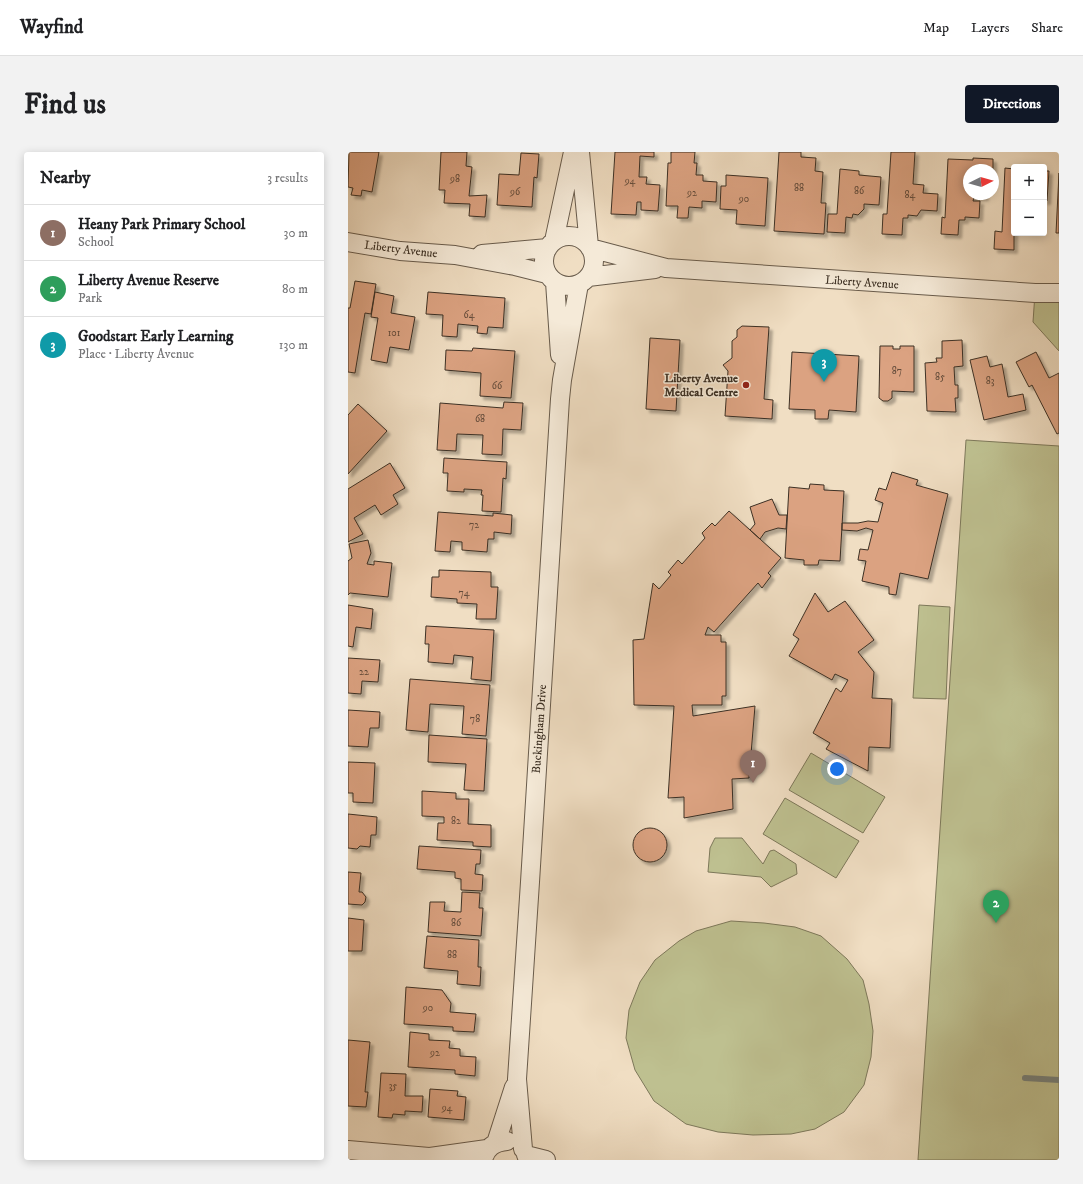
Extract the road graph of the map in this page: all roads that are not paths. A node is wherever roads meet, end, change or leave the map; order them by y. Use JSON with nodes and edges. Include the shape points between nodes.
{"nodes":[{"id":1,"x":573,"y":152,"type":"edge"},
{"id":2,"x":580,"y":152,"type":"edge"},
{"id":3,"x":348,"y":242,"type":"edge"},
{"id":4,"x":551,"y":244,"type":"junction"},
{"id":5,"x":590,"y":247,"type":"junction"},
{"id":6,"x":455,"y":255,"type":"junction"},
{"id":7,"x":666,"y":268,"type":"junction"},
{"id":8,"x":551,"y":278,"type":"junction"},
{"id":9,"x":584,"y":281,"type":"junction"},
{"id":10,"x":1059,"y":293,"type":"edge"},
{"id":11,"x":562,"y":380,"type":"junction"},
{"id":12,"x":516,"y":1079,"type":"junction"},
{"id":13,"x":348,"y":1150,"type":"edge"},
{"id":14,"x":489,"y":1151,"type":"edge"},
{"id":15,"x":525,"y":1155,"type":"edge"},
{"id":16,"x":435,"y":1159,"type":"edge"},
{"id":17,"x":546,"y":1160,"type":"edge"}],
"edges":[{"from":1,"to":4,"type":"street"},
{"from":2,"to":5,"type":"street"},
{"from":3,"to":6,"type":"street","name":"Liberty Avenue","via":[[400,251]]},
{"from":4,"to":5,"type":"street","via":[[561,237],[569,236],[583,240]]},
{"from":4,"to":6,"type":"street","name":"Liberty Avenue","via":[[509,252]]},
{"from":4,"to":8,"type":"street","via":[[544,268]]},
{"from":5,"to":7,"type":"street","name":"Liberty Avenue"},
{"from":5,"to":9,"type":"street","via":[[594,260],[592,272]]},
{"from":6,"to":8,"type":"street","name":"Liberty Avenue","via":[[515,266]]},
{"from":7,"to":9,"type":"street","name":"Liberty Avenue"},
{"from":7,"to":10,"type":"street","name":"Liberty Avenue"},
{"from":8,"to":9,"type":"street","via":[[563,286]]},
{"from":8,"to":11,"type":"street","name":"Buckingham Drive"},
{"from":9,"to":11,"type":"street","name":"Buckingham Drive"},
{"from":11,"to":12,"type":"street","name":"Buckingham Drive"},
{"from":12,"to":14,"type":"street","name":"Buckingham Drive"},
{"from":12,"to":15,"type":"street","name":"Buckingham Drive"},
{"from":13,"to":16,"type":"street"},
{"from":14,"to":15,"type":"street","via":[[507,1140],[518,1145]]},
{"from":14,"to":16,"type":"street"},
{"from":15,"to":17,"type":"street"}]}
